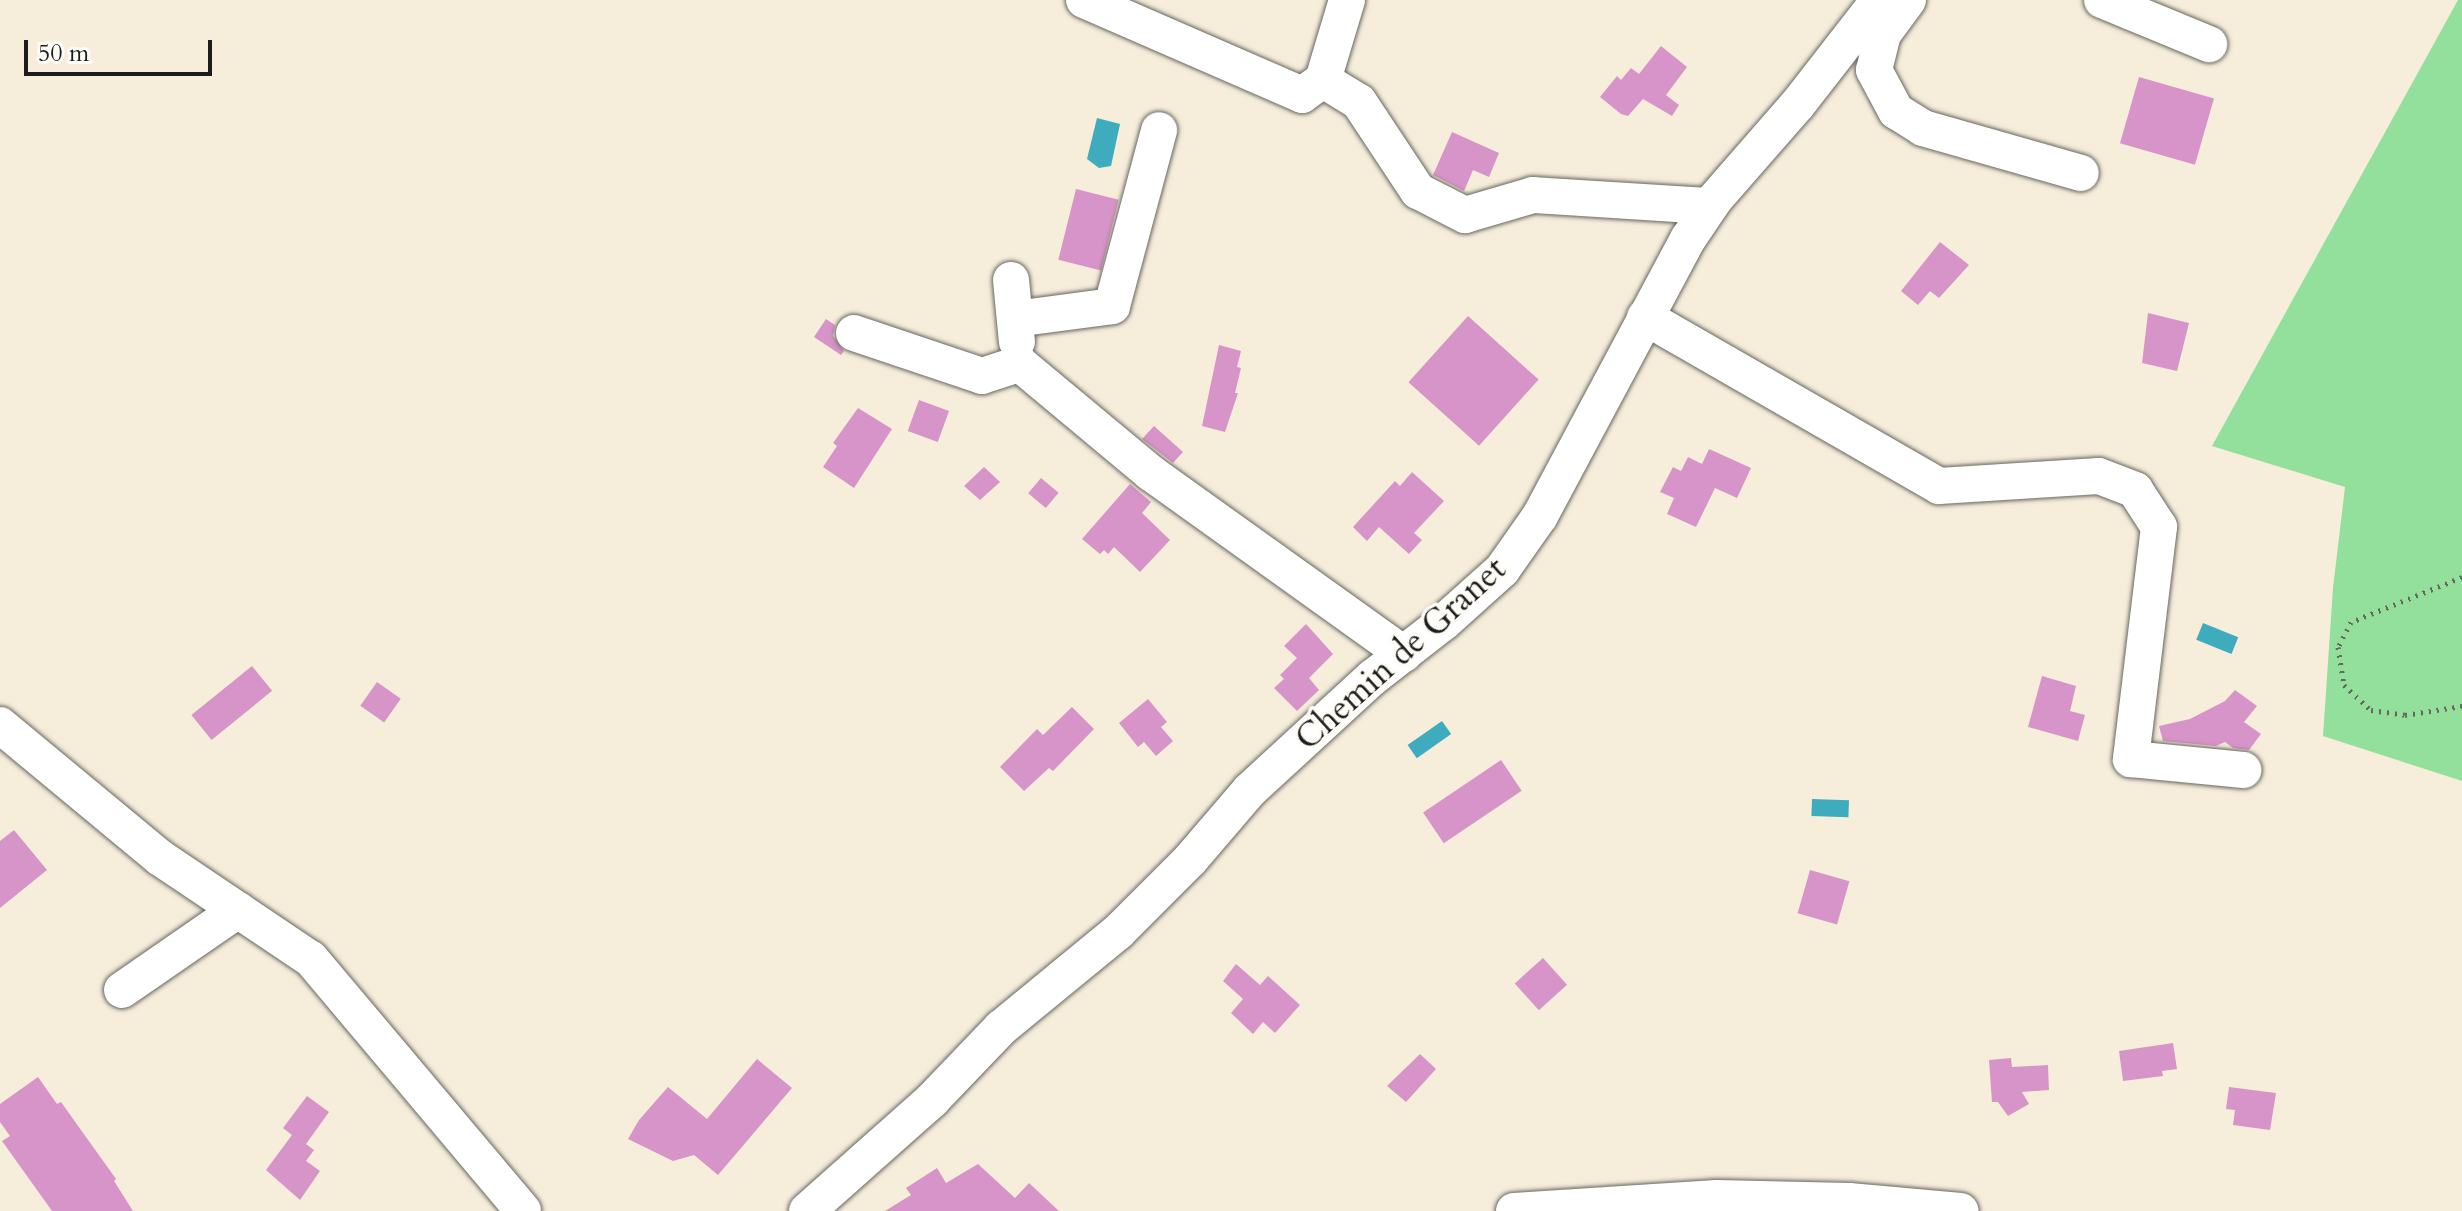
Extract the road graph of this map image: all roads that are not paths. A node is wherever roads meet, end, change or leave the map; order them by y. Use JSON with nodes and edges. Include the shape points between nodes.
{"nodes":[{"id":1,"x":1084,"y":0,"type":"edge"},
{"id":2,"x":1347,"y":0,"type":"edge"},
{"id":3,"x":1879,"y":0,"type":"edge"},
{"id":4,"x":1908,"y":0,"type":"edge"},
{"id":5,"x":2102,"y":0,"type":"edge"},
{"id":6,"x":2209,"y":44,"type":"dead end"},
{"id":7,"x":1323,"y":80,"type":"junction"},
{"id":8,"x":1159,"y":130,"type":"dead end"},
{"id":9,"x":2081,"y":173,"type":"dead end"},
{"id":10,"x":1710,"y":206,"type":"junction"},
{"id":11,"x":1011,"y":280,"type":"dead end"},
{"id":12,"x":1645,"y":317,"type":"junction"},
{"id":13,"x":1015,"y":319,"type":"junction"},
{"id":14,"x":854,"y":333,"type":"dead end"},
{"id":15,"x":1020,"y":364,"type":"junction"},
{"id":16,"x":1404,"y":654,"type":"junction"},
{"id":17,"x":0,"y":725,"type":"edge"},
{"id":18,"x":2243,"y":770,"type":"dead end"},
{"id":19,"x":238,"y":910,"type":"junction"},
{"id":20,"x":122,"y":990,"type":"dead end"},
{"id":21,"x":523,"y":1211,"type":"edge"},
{"id":22,"x":807,"y":1211,"type":"edge"},
{"id":23,"x":1514,"y":1211,"type":"edge"},
{"id":24,"x":1961,"y":1211,"type":"edge"}],
"edges":[{"from":1,"to":7,"type":"street","via":[[1302,95]]},
{"from":2,"to":7,"type":"street"},
{"from":3,"to":10,"type":"street","name":"Chemin de Granet"},
{"from":4,"to":9,"type":"street","via":[[1883,34],[1874,70],[1896,111],[1923,128]]},
{"from":5,"to":6,"type":"street"},
{"from":7,"to":10,"type":"street","via":[[1359,102],[1418,191],[1465,215],[1533,195]]},
{"from":8,"to":13,"type":"street","via":[[1112,306]]},
{"from":10,"to":12,"type":"street","name":"Chemin de Granet"},
{"from":11,"to":13,"type":"street"},
{"from":12,"to":16,"type":"street","name":"Chemin de Granet","via":[[1540,516],[1502,570]]},
{"from":12,"to":18,"type":"street","via":[[1939,486],[2099,476],[2135,490],[2159,527],[2131,759]]},
{"from":13,"to":15,"type":"street"},
{"from":14,"to":15,"type":"street","via":[[982,376]]},
{"from":15,"to":16,"type":"street","via":[[1151,473]]},
{"from":16,"to":22,"type":"street","name":"Chemin de Granet","via":[[1250,790],[1118,932],[1001,1028],[932,1100]]},
{"from":17,"to":19,"type":"street","via":[[159,857]]},
{"from":19,"to":20,"type":"street"},
{"from":19,"to":21,"type":"street","via":[[311,959]]},
{"from":23,"to":24,"type":"street","via":[[1717,1198],[1849,1201]]}]}
